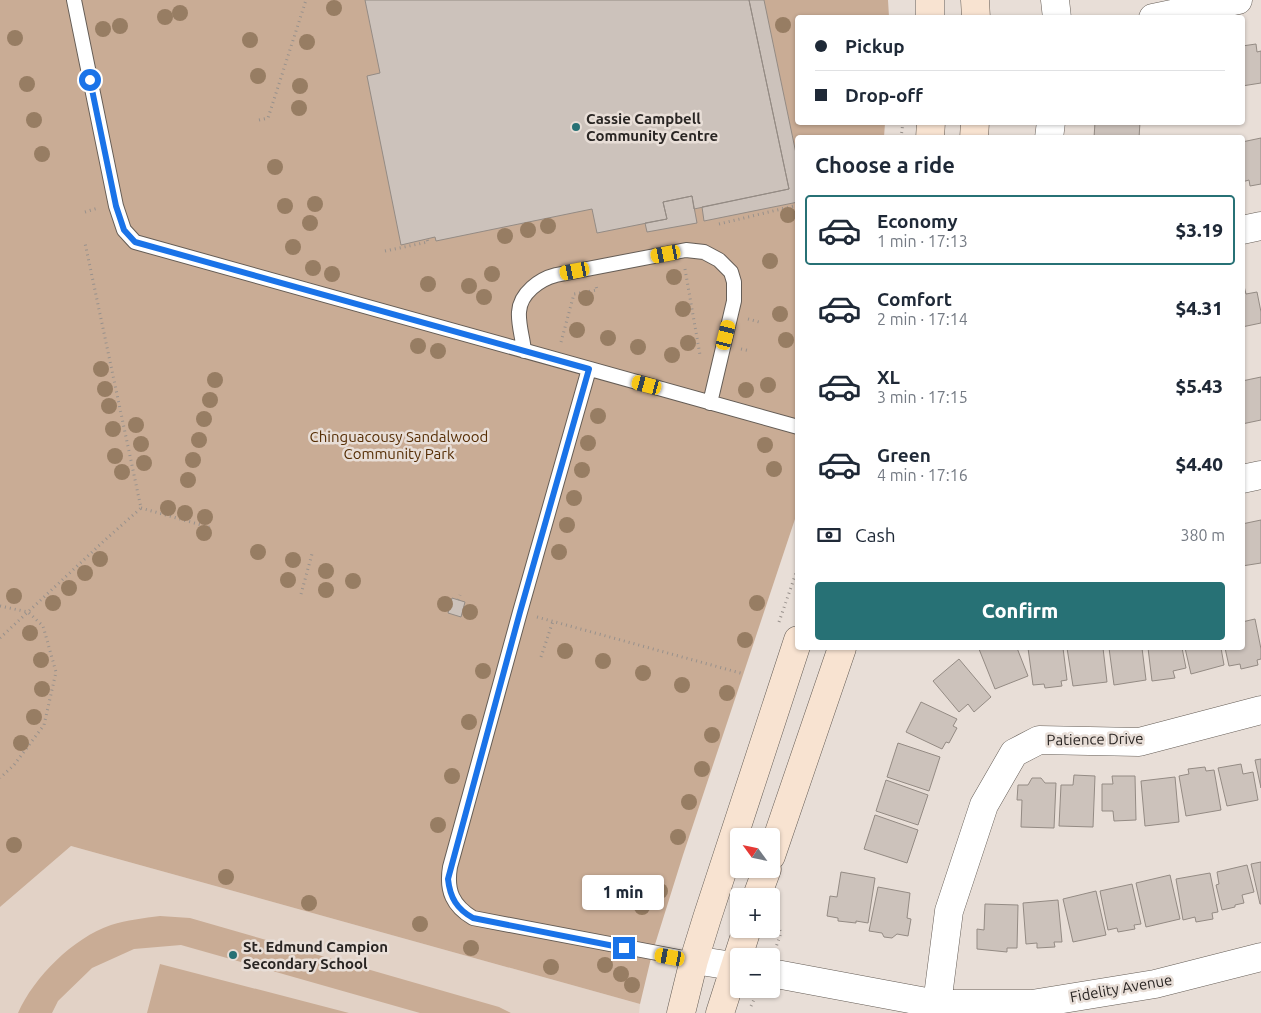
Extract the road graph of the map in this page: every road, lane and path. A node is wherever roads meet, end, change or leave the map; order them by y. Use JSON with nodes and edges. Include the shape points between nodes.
{"nodes":[{"id":1,"x":74,"y":0,"type":"edge"},
{"id":2,"x":306,"y":0,"type":"edge"},
{"id":3,"x":930,"y":0,"type":"edge"},
{"id":4,"x":975,"y":0,"type":"edge"},
{"id":5,"x":1055,"y":0,"type":"edge"},
{"id":6,"x":1238,"y":0,"type":"edge"},
{"id":7,"x":930,"y":15,"type":"edge"},
{"id":8,"x":976,"y":15,"type":"edge"},
{"id":9,"x":1057,"y":15,"type":"edge"},
{"id":10,"x":1167,"y":15,"type":"edge"},
{"id":11,"x":259,"y":120,"type":"dead end"},
{"id":12,"x":795,"y":206,"type":"edge"},
{"id":13,"x":104,"y":207,"type":"dead end"},
{"id":14,"x":85,"y":212,"type":"dead end"},
{"id":15,"x":719,"y":224,"type":"dead end"},
{"id":16,"x":1261,"y":226,"type":"edge"},
{"id":17,"x":1245,"y":229,"type":"edge"},
{"id":18,"x":427,"y":239,"type":"dead end"},
{"id":19,"x":86,"y":243,"type":"dead end"},
{"id":20,"x":385,"y":251,"type":"dead end"},
{"id":21,"x":685,"y":268,"type":"dead end"},
{"id":22,"x":597,"y":290,"type":"dead end"},
{"id":23,"x":559,"y":350,"type":"dead end"},
{"id":24,"x":524,"y":351,"type":"junction"},
{"id":25,"x":700,"y":355,"type":"dead end"},
{"id":26,"x":589,"y":369,"type":"junction"},
{"id":27,"x":710,"y":403,"type":"junction"},
{"id":28,"x":795,"y":426,"type":"edge"},
{"id":29,"x":1261,"y":475,"type":"edge"},
{"id":30,"x":1245,"y":478,"type":"edge"},
{"id":31,"x":142,"y":508,"type":"junction"},
{"id":32,"x":212,"y":528,"type":"dead end"},
{"id":33,"x":312,"y":554,"type":"dead end"},
{"id":34,"x":301,"y":594,"type":"dead end"},
{"id":35,"x":460,"y":595,"type":"dead end"},
{"id":36,"x":458,"y":600,"type":"dead end"},
{"id":37,"x":0,"y":606,"type":"edge"},
{"id":38,"x":28,"y":612,"type":"junction"},
{"id":39,"x":532,"y":616,"type":"dead end"},
{"id":40,"x":553,"y":621,"type":"junction"},
{"id":41,"x":0,"y":638,"type":"edge"},
{"id":42,"x":795,"y":649,"type":"edge"},
{"id":43,"x":841,"y":650,"type":"edge"},
{"id":44,"x":541,"y":657,"type":"dead end"},
{"id":45,"x":744,"y":674,"type":"dead end"},
{"id":46,"x":1261,"y":710,"type":"edge"},
{"id":47,"x":0,"y":778,"type":"edge"},
{"id":48,"x":780,"y":830,"type":"edge"},
{"id":49,"x":1261,"y":957,"type":"edge"},
{"id":50,"x":694,"y":960,"type":"junction"},
{"id":51,"x":730,"y":966,"type":"edge"},
{"id":52,"x":780,"y":975,"type":"edge"},
{"id":53,"x":730,"y":984,"type":"edge"},
{"id":54,"x":755,"y":998,"type":"edge"},
{"id":55,"x":937,"y":1004,"type":"junction"},
{"id":56,"x":681,"y":1013,"type":"edge"},
{"id":57,"x":720,"y":1013,"type":"edge"},
{"id":58,"x":748,"y":1013,"type":"edge"}],
"edges":[{"from":1,"to":24,"type":"lane","via":[[116,206],[124,230],[135,242]]},
{"from":2,"to":11,"type":"path","via":[[268,118]]},
{"from":3,"to":7,"type":"main road"},
{"from":4,"to":8,"type":"main road"},
{"from":5,"to":9,"type":"street"},
{"from":6,"to":10,"type":"street"},
{"from":12,"to":15,"type":"path"},
{"from":13,"to":14,"type":"path"},
{"from":16,"to":17,"type":"street"},
{"from":18,"to":20,"type":"path","via":[[428,242]]},
{"from":19,"to":31,"type":"path"},
{"from":21,"to":25,"type":"path"},
{"from":22,"to":23,"type":"path","via":[[574,294]]},
{"from":24,"to":26,"type":"lane"},
{"from":24,"to":27,"type":"lane","via":[[519,311],[524,299],[543,279],[686,250],[704,252],[728,268],[734,282],[734,301]]},
{"from":26,"to":27,"type":"lane"},
{"from":26,"to":50,"type":"lane","via":[[450,867],[449,891],[454,903],[473,918]]},
{"from":27,"to":28,"type":"lane"},
{"from":29,"to":30,"type":"street"},
{"from":31,"to":32,"type":"path"},
{"from":31,"to":38,"type":"path"},
{"from":33,"to":34,"type":"path"},
{"from":35,"to":36,"type":"path"},
{"from":37,"to":38,"type":"path"},
{"from":38,"to":41,"type":"path"},
{"from":38,"to":47,"type":"path","via":[[43,626],[56,672],[44,725]]},
{"from":39,"to":40,"type":"path"},
{"from":40,"to":44,"type":"path"},
{"from":40,"to":45,"type":"path"},
{"from":42,"to":50,"type":"main road"},
{"from":43,"to":48,"type":"main road"},
{"from":46,"to":55,"type":"street","name":"Patience Drive","via":[[1139,742],[1039,740],[1014,753],[984,805],[949,911]]},
{"from":49,"to":55,"type":"street","name":"Fidelity Avenue","via":[[1155,984],[1032,1004]]},
{"from":50,"to":51,"type":"street"},
{"from":50,"to":56,"type":"main road"},
{"from":52,"to":55,"type":"street","name":"Fidelity Avenue"},
{"from":53,"to":57,"type":"main road"},
{"from":54,"to":58,"type":"path"}]}
